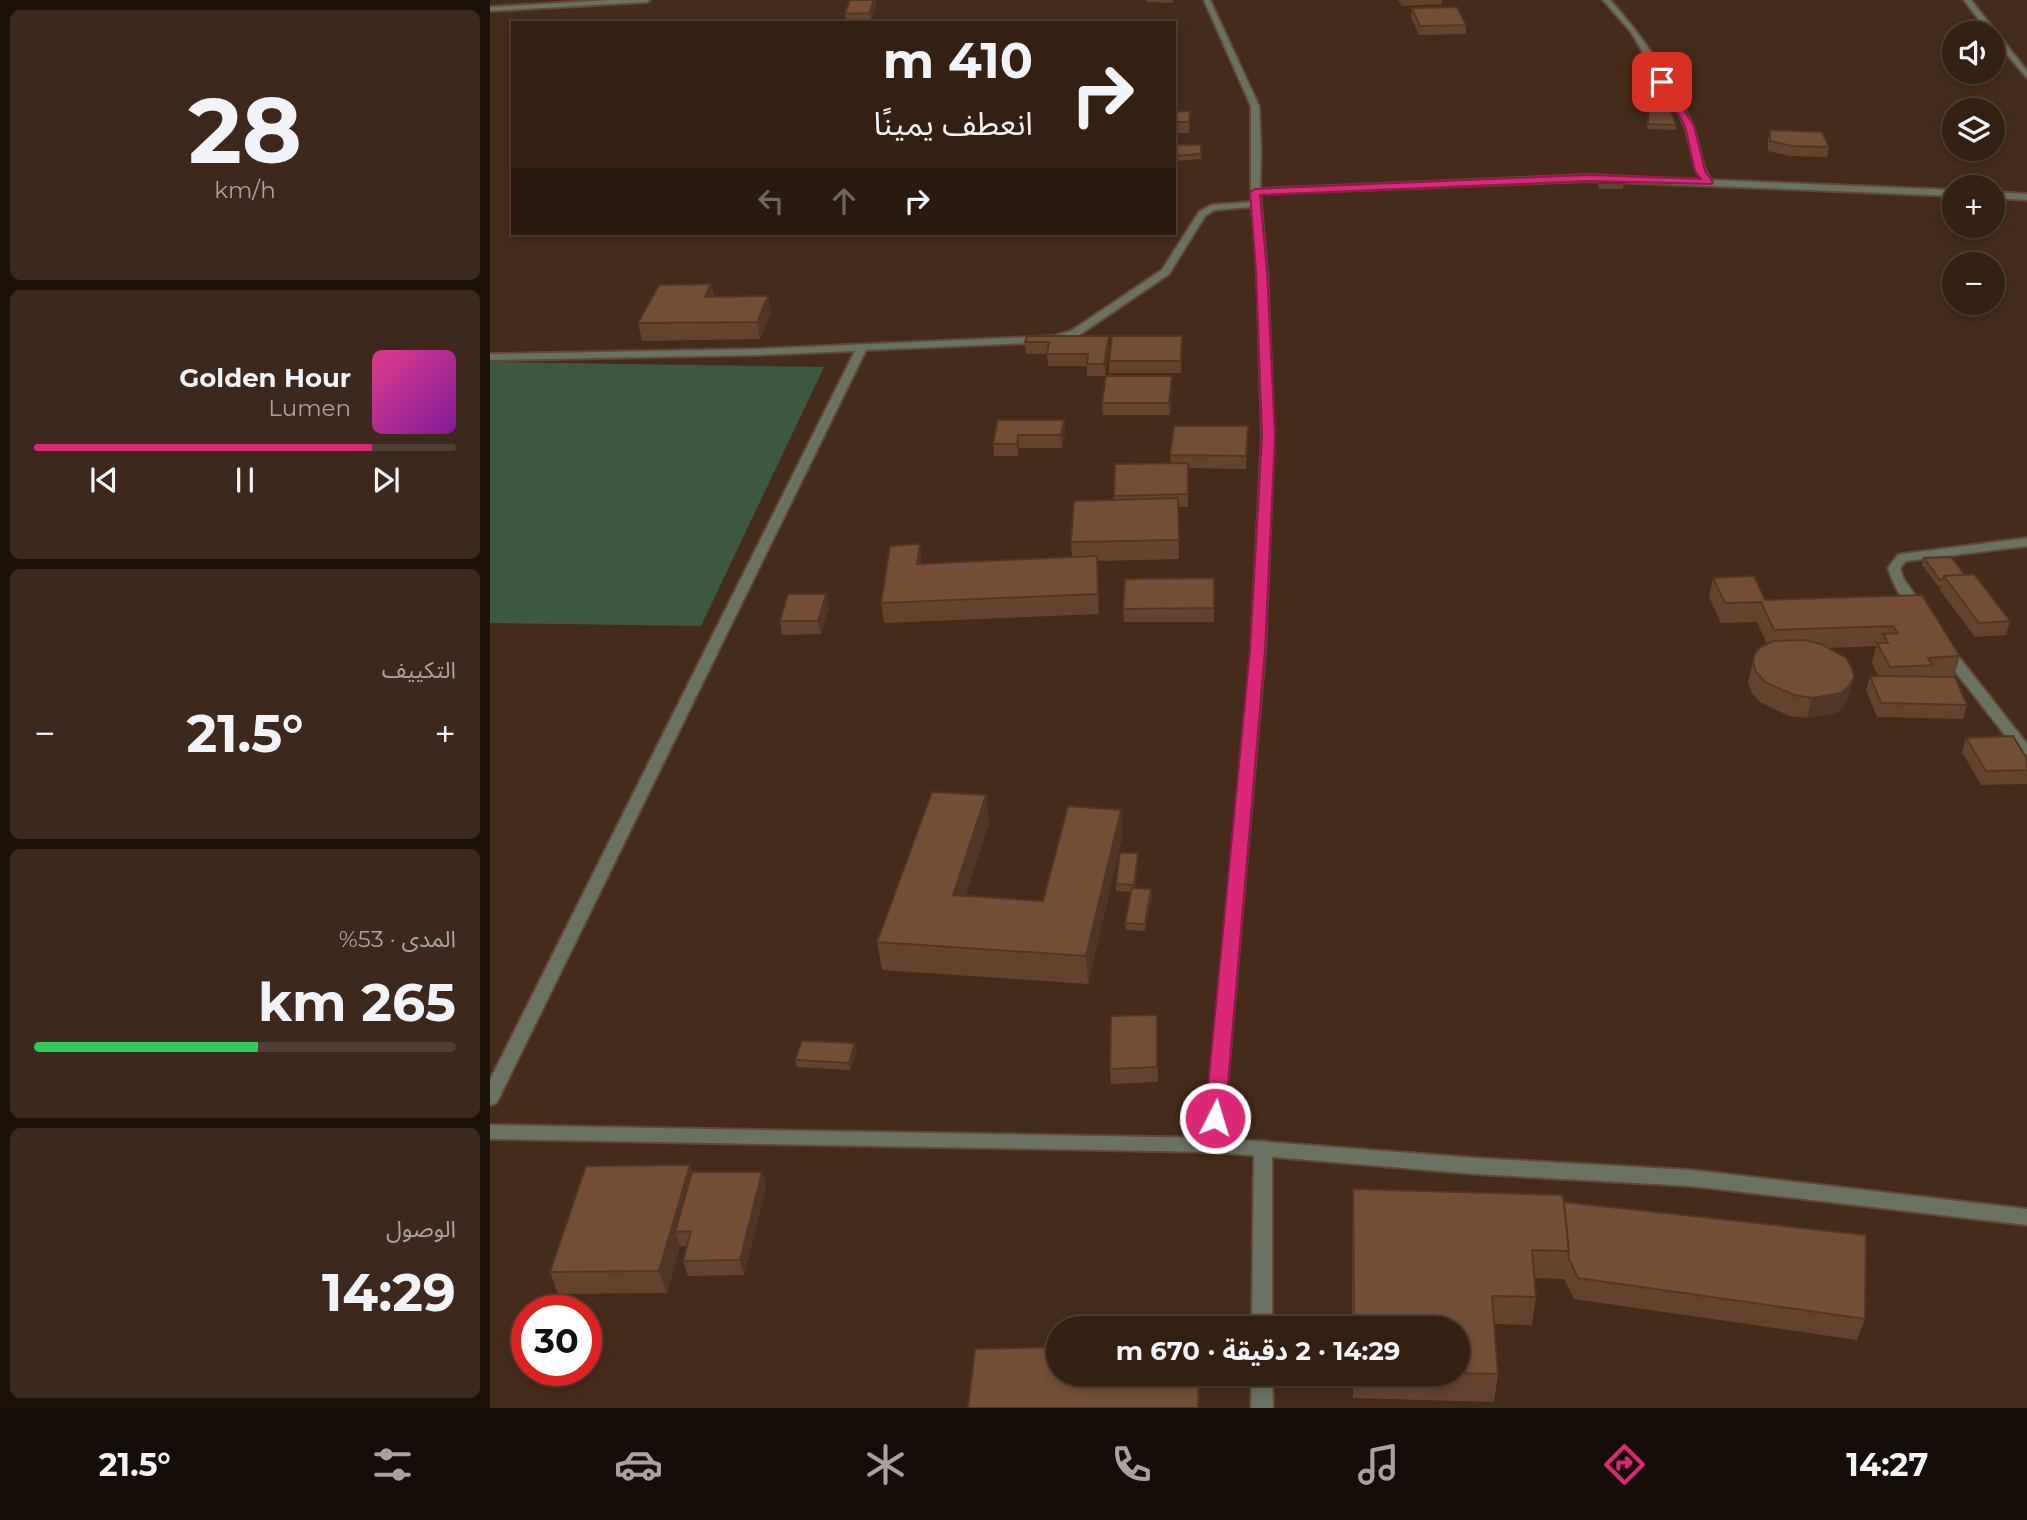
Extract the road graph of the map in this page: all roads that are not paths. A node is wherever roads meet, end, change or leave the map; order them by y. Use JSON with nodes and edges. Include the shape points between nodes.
{"nodes":[{"id":1,"x":647,"y":0,"type":"edge"},
{"id":2,"x":1207,"y":0,"type":"edge"},
{"id":3,"x":1606,"y":0,"type":"edge"},
{"id":4,"x":1967,"y":0,"type":"edge"},
{"id":5,"x":490,"y":9,"type":"edge"},
{"id":6,"x":2027,"y":76,"type":"edge"},
{"id":7,"x":1708,"y":182,"type":"junction"},
{"id":8,"x":1942,"y":192,"type":"edge"},
{"id":9,"x":2005,"y":196,"type":"edge"},
{"id":10,"x":2027,"y":197,"type":"edge"},
{"id":11,"x":1255,"y":198,"type":"junction"},
{"id":12,"x":862,"y":347,"type":"junction"},
{"id":13,"x":490,"y":357,"type":"edge"},
{"id":14,"x":2027,"y":542,"type":"edge"},
{"id":15,"x":1925,"y":620,"type":"edge"},
{"id":16,"x":1940,"y":642,"type":"edge"},
{"id":17,"x":2027,"y":754,"type":"edge"},
{"id":18,"x":490,"y":1098,"type":"edge"},
{"id":19,"x":490,"y":1132,"type":"edge"},
{"id":20,"x":1213,"y":1145,"type":"junction"},
{"id":21,"x":1263,"y":1148,"type":"junction"},
{"id":22,"x":2027,"y":1217,"type":"edge"},
{"id":23,"x":1262,"y":1316,"type":"edge"},
{"id":24,"x":1262,"y":1386,"type":"edge"},
{"id":25,"x":1262,"y":1408,"type":"edge"}],
"edges":[{"from":1,"to":5,"type":"street"},
{"from":2,"to":11,"type":"street","via":[[1255,106]]},
{"from":3,"to":7,"type":"street","via":[[1634,30],[1676,102]]},
{"from":4,"to":6,"type":"street"},
{"from":7,"to":8,"type":"street"},
{"from":7,"to":11,"type":"street","via":[[1588,178]]},
{"from":9,"to":10,"type":"street"},
{"from":11,"to":12,"type":"street","via":[[1202,214],[1166,272],[1075,333],[1031,341]]},
{"from":11,"to":20,"type":"street","via":[[1268,450],[1258,650]]},
{"from":12,"to":13,"type":"street"},
{"from":12,"to":18,"type":"street"},
{"from":14,"to":15,"type":"street","via":[[1902,558],[1894,568],[1897,578]]},
{"from":16,"to":17,"type":"street"},
{"from":19,"to":20,"type":"street"},
{"from":20,"to":21,"type":"street"},
{"from":21,"to":22,"type":"street","via":[[1691,1178]]},
{"from":21,"to":23,"type":"street"},
{"from":24,"to":25,"type":"street"}]}
